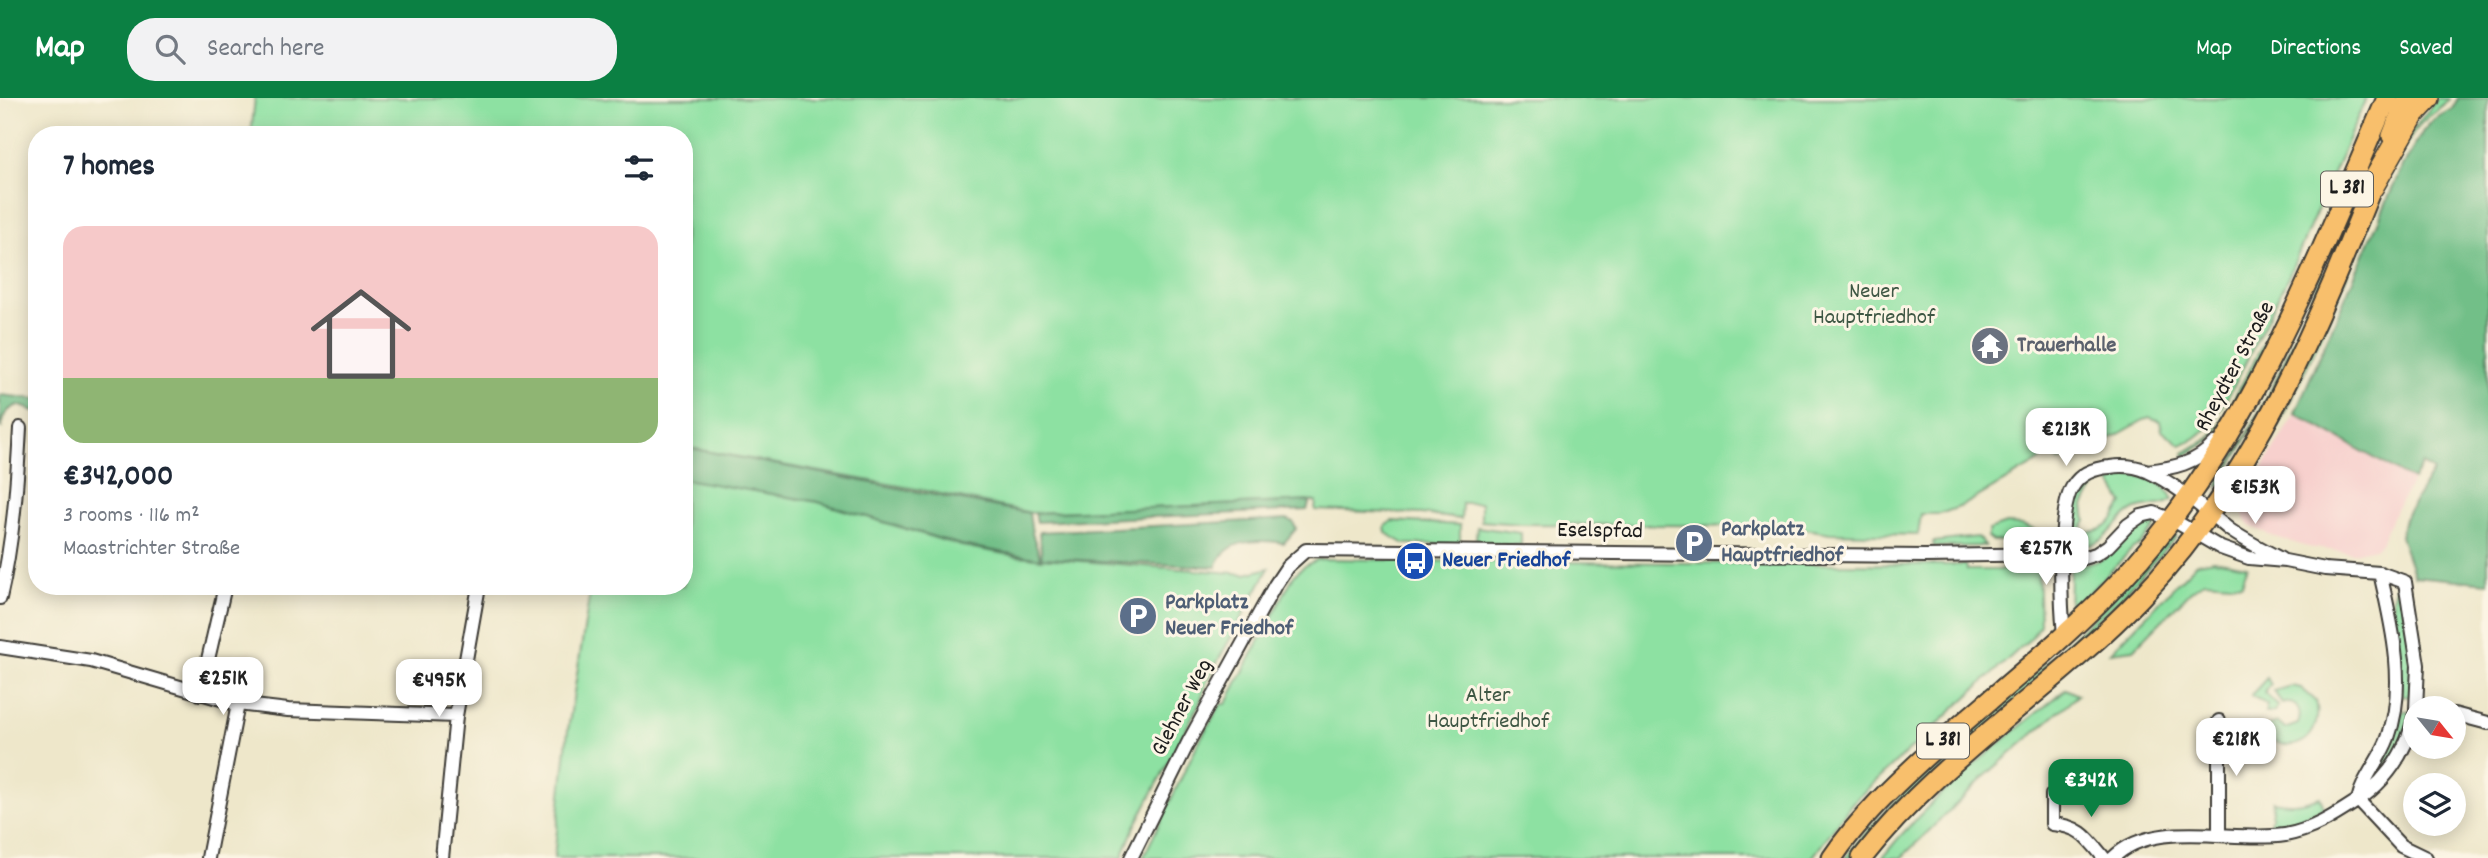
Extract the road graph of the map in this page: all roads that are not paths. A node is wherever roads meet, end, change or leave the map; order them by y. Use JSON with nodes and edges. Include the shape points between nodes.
{"nodes":[{"id":1,"x":2387,"y":98,"type":"edge"},
{"id":2,"x":2407,"y":98,"type":"edge"},
{"id":3,"x":2428,"y":98,"type":"edge"},
{"id":4,"x":2372,"y":186,"type":"junction"},
{"id":5,"x":2237,"y":420,"type":"junction"},
{"id":6,"x":20,"y":428,"type":"dead end"},
{"id":7,"x":2146,"y":471,"type":"junction"},
{"id":8,"x":2189,"y":497,"type":"junction"},
{"id":9,"x":2210,"y":514,"type":"junction"},
{"id":10,"x":2173,"y":520,"type":"junction"},
{"id":11,"x":2196,"y":534,"type":"junction"},
{"id":12,"x":1306,"y":550,"type":"joint"},
{"id":13,"x":2063,"y":554,"type":"junction"},
{"id":14,"x":2285,"y":561,"type":"junction"},
{"id":15,"x":2381,"y":573,"type":"junction"},
{"id":16,"x":223,"y":595,"type":"edge"},
{"id":17,"x":477,"y":595,"type":"edge"},
{"id":18,"x":0,"y":598,"type":"edge"},
{"id":19,"x":2064,"y":635,"type":"junction"},
{"id":20,"x":0,"y":647,"type":"edge"},
{"id":21,"x":200,"y":694,"type":"junction"},
{"id":22,"x":2419,"y":696,"type":"edge"},
{"id":23,"x":238,"y":704,"type":"junction"},
{"id":24,"x":2396,"y":704,"type":"junction"},
{"id":25,"x":2403,"y":706,"type":"edge"},
{"id":26,"x":456,"y":716,"type":"junction"},
{"id":27,"x":2466,"y":717,"type":"edge"},
{"id":28,"x":2219,"y":721,"type":"dead end"},
{"id":29,"x":2488,"y":723,"type":"edge"},
{"id":30,"x":2403,"y":747,"type":"edge"},
{"id":31,"x":2052,"y":795,"type":"dead end"},
{"id":32,"x":2358,"y":800,"type":"junction"},
{"id":33,"x":2219,"y":835,"type":"junction"},
{"id":34,"x":208,"y":858,"type":"edge"},
{"id":35,"x":442,"y":858,"type":"edge"},
{"id":36,"x":1131,"y":858,"type":"edge"},
{"id":37,"x":1832,"y":858,"type":"edge"},
{"id":38,"x":1861,"y":858,"type":"edge"},
{"id":39,"x":2104,"y":858,"type":"edge"},
{"id":40,"x":2113,"y":858,"type":"edge"},
{"id":41,"x":2426,"y":858,"type":"edge"}],
"edges":[{"from":1,"to":5,"type":"main road","name":"Rheydter Straße","number":"L 381","via":[[2309,281]]},
{"from":2,"to":4,"type":"main road","number":"L 381"},
{"from":3,"to":4,"type":"highway","via":[[2402,130]]},
{"from":4,"to":9,"type":"main road","number":"L 381","via":[[2283,394]]},
{"from":5,"to":7,"type":"street","name":"Eselspfad","via":[[2204,455],[2179,466]]},
{"from":5,"to":8,"type":"main road","name":"Rheydter Straße","number":"L 381"},
{"from":6,"to":18,"type":"street","via":[[16,506]]},
{"from":7,"to":8,"type":"street","name":"Eselspfad"},
{"from":7,"to":13,"type":"street","name":"Eselspfad","via":[[2132,466],[2103,467],[2079,479],[2067,500]]},
{"from":8,"to":9,"type":"street","name":"Eselspfad"},
{"from":8,"to":10,"type":"main road","name":"Rheydter Straße","number":"L 381"},
{"from":9,"to":11,"type":"main road","number":"L 381"},
{"from":9,"to":14,"type":"street","name":"Eselspfad"},
{"from":10,"to":11,"type":"street","name":"Eselspfad"},
{"from":10,"to":13,"type":"street","name":"Eselspfad","via":[[2149,514],[2128,525],[2095,554],[2084,558]]},
{"from":10,"to":19,"type":"main road","name":"Rheydter Straße","number":"L 381","via":[[2121,580]]},
{"from":11,"to":14,"type":"street","name":"Eselspfad","via":[[2249,558]]},
{"from":11,"to":38,"type":"main road","number":"L 381","via":[[2139,599],[1916,795]]},
{"from":12,"to":13,"type":"street","name":"Eselspfad"},
{"from":12,"to":36,"type":"street","name":"Glehner Weg","via":[[1287,567],[1262,609]]},
{"from":13,"to":19,"type":"street","name":"Eselspfad"},
{"from":14,"to":15,"type":"street","name":"Eselspfad"},
{"from":15,"to":22,"type":"street","name":"Eselspfad","via":[[2406,582]]},
{"from":15,"to":24,"type":"street"},
{"from":16,"to":21,"type":"street"},
{"from":17,"to":26,"type":"street"},
{"from":19,"to":37,"type":"main road","name":"Rheydter Straße","number":"L 381","via":[[1901,779]]},
{"from":20,"to":21,"type":"street","via":[[91,661]]},
{"from":21,"to":23,"type":"street"},
{"from":23,"to":26,"type":"street"},
{"from":23,"to":34,"type":"street"},
{"from":24,"to":25,"type":"street"},
{"from":24,"to":32,"type":"street","via":[[2388,737]]},
{"from":26,"to":35,"type":"street"},
{"from":27,"to":29,"type":"street"},
{"from":28,"to":33,"type":"street"},
{"from":30,"to":32,"type":"street","via":[[2376,788]]},
{"from":31,"to":39,"type":"street","via":[[2052,824],[2079,830]]},
{"from":32,"to":33,"type":"street","via":[[2333,818],[2302,831],[2271,836]]},
{"from":32,"to":41,"type":"street","via":[[2401,846]]},
{"from":33,"to":40,"type":"street","via":[[2155,837],[2135,843]]}]}
